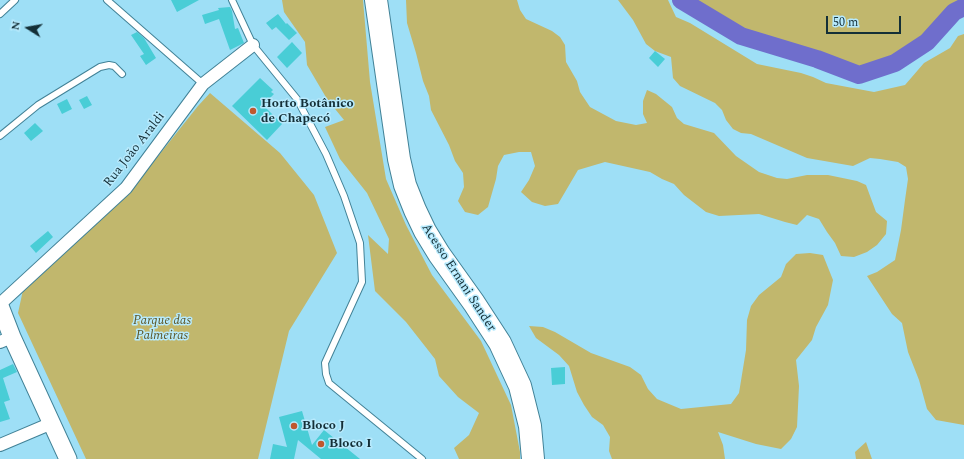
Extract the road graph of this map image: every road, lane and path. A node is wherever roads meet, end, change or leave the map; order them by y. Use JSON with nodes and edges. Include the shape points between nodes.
{"nodes":[{"id":1,"x":15,"y":0,"type":"edge"},
{"id":2,"x":107,"y":0,"type":"edge"},
{"id":3,"x":232,"y":0,"type":"edge"},
{"id":4,"x":376,"y":0,"type":"edge"},
{"id":5,"x":0,"y":14,"type":"edge"},
{"id":6,"x":253,"y":45,"type":"junction"},
{"id":7,"x":122,"y":74,"type":"dead end"},
{"id":8,"x":203,"y":84,"type":"junction"},
{"id":9,"x":0,"y":136,"type":"edge"},
{"id":10,"x":0,"y":305,"type":"edge"},
{"id":11,"x":6,"y":340,"type":"edge"},
{"id":12,"x":52,"y":423,"type":"junction"},
{"id":13,"x":0,"y":445,"type":"edge"},
{"id":14,"x":68,"y":459,"type":"edge"},
{"id":15,"x":422,"y":459,"type":"edge"},
{"id":16,"x":533,"y":459,"type":"edge"}],
"edges":[{"from":1,"to":5,"type":"lane"},
{"from":2,"to":8,"type":"lane"},
{"from":3,"to":6,"type":"lane"},
{"from":4,"to":16,"type":"highway","name":"Acesso Ernani Sander","via":[[398,159],[405,185],[425,231],[500,343],[520,386],[530,426]]},
{"from":6,"to":8,"type":"street","name":"Rua João Araldi"},
{"from":6,"to":15,"type":"lane","via":[[297,99],[326,154],[360,243],[362,282],[325,363],[329,383]]},
{"from":7,"to":9,"type":"lane","via":[[114,66],[100,67],[38,106]]},
{"from":8,"to":10,"type":"street","name":"Rua João Araldi","via":[[126,188]]},
{"from":10,"to":11,"type":"street"},
{"from":11,"to":12,"type":"street"},
{"from":12,"to":13,"type":"street"},
{"from":12,"to":14,"type":"street"}]}
